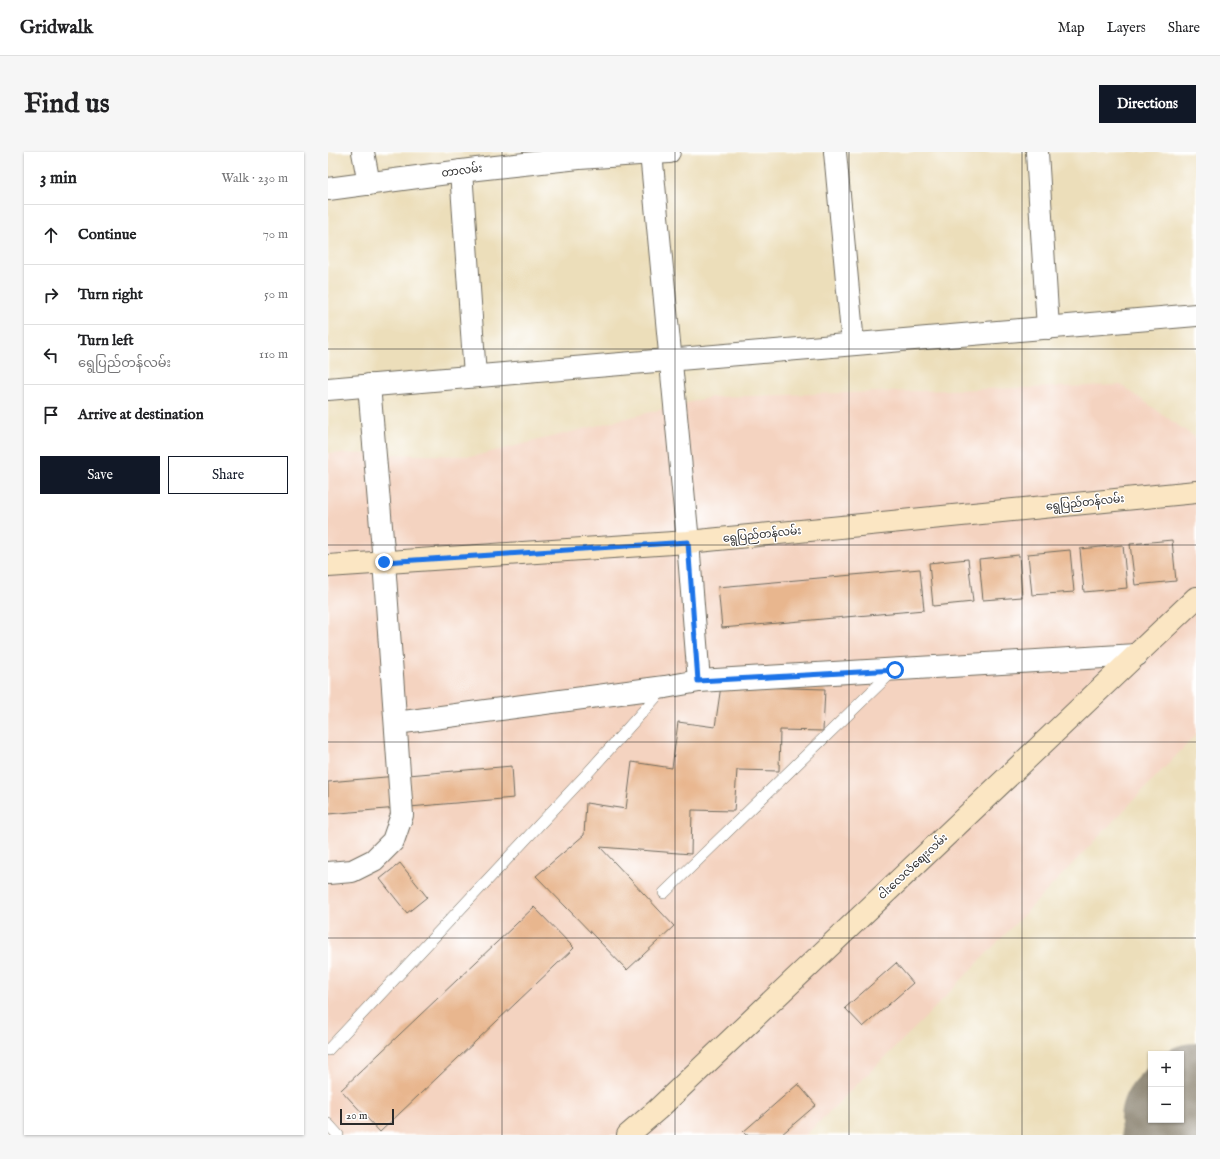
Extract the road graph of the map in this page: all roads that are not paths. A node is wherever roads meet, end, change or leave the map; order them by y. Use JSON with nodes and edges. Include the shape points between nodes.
{"nodes":[{"id":1,"x":363,"y":152,"type":"edge"},
{"id":2,"x":835,"y":152,"type":"edge"},
{"id":3,"x":1037,"y":152,"type":"edge"},
{"id":4,"x":660,"y":153,"type":"edge"},
{"id":5,"x":579,"y":155,"type":"edge"},
{"id":6,"x":471,"y":164,"type":"edge"},
{"id":7,"x":369,"y":184,"type":"junction"},
{"id":8,"x":328,"y":190,"type":"edge"},
{"id":9,"x":1196,"y":315,"type":"edge"},
{"id":10,"x":1048,"y":328,"type":"junction"},
{"id":11,"x":853,"y":344,"type":"junction"},
{"id":12,"x":670,"y":360,"type":"junction"},
{"id":13,"x":475,"y":376,"type":"junction"},
{"id":14,"x":369,"y":385,"type":"junction"},
{"id":15,"x":328,"y":389,"type":"edge"},
{"id":16,"x":1196,"y":492,"type":"edge"},
{"id":17,"x":688,"y":542,"type":"junction"},
{"id":18,"x":384,"y":562,"type":"junction"},
{"id":19,"x":328,"y":566,"type":"edge"},
{"id":20,"x":1196,"y":598,"type":"edge"},
{"id":21,"x":1137,"y":655,"type":"junction"},
{"id":22,"x":895,"y":670,"type":"junction"},
{"id":23,"x":698,"y":681,"type":"junction"},
{"id":24,"x":665,"y":687,"type":"junction"},
{"id":25,"x":396,"y":723,"type":"junction"},
{"id":26,"x":328,"y":873,"type":"edge"},
{"id":27,"x":664,"y":893,"type":"dead end"},
{"id":28,"x":328,"y":1050,"type":"edge"},
{"id":29,"x":328,"y":1124,"type":"edge"},
{"id":30,"x":338,"y":1135,"type":"edge"},
{"id":31,"x":628,"y":1135,"type":"edge"}],
"edges":[{"from":1,"to":7,"type":"street"},
{"from":2,"to":11,"type":"street"},
{"from":3,"to":10,"type":"street"},
{"from":4,"to":5,"type":"street","name":"တာလမ်း"},
{"from":4,"to":12,"type":"street"},
{"from":5,"to":6,"type":"street","name":"တာလမ်း"},
{"from":6,"to":7,"type":"street","name":"တာလမ်း"},
{"from":6,"to":13,"type":"street"},
{"from":7,"to":8,"type":"street","name":"တာလမ်း"},
{"from":9,"to":10,"type":"street"},
{"from":10,"to":11,"type":"street"},
{"from":11,"to":12,"type":"street"},
{"from":12,"to":13,"type":"street"},
{"from":12,"to":17,"type":"street"},
{"from":13,"to":14,"type":"street"},
{"from":14,"to":15,"type":"street"},
{"from":14,"to":18,"type":"street"},
{"from":16,"to":17,"type":"main road","name":"ရွေပြည်တန်လမ်း"},
{"from":17,"to":18,"type":"main road","name":"ရွေပြည်တန်လမ်း"},
{"from":17,"to":23,"type":"street"},
{"from":18,"to":19,"type":"main road","name":"ရွေပြည်တန်လမ်း"},
{"from":18,"to":25,"type":"street"},
{"from":20,"to":21,"type":"main road","name":"ငါးလေလံစျေးလမ်း"},
{"from":21,"to":22,"type":"street"},
{"from":21,"to":31,"type":"main road","name":"ငါးလေလံစျေးလမ်း"},
{"from":22,"to":23,"type":"street"},
{"from":22,"to":27,"type":"lane"},
{"from":23,"to":24,"type":"street"},
{"from":24,"to":25,"type":"street"},
{"from":24,"to":28,"type":"lane"},
{"from":25,"to":26,"type":"street","via":[[402,815],[393,841],[374,860],[352,871]]},
{"from":29,"to":30,"type":"lane"}]}
